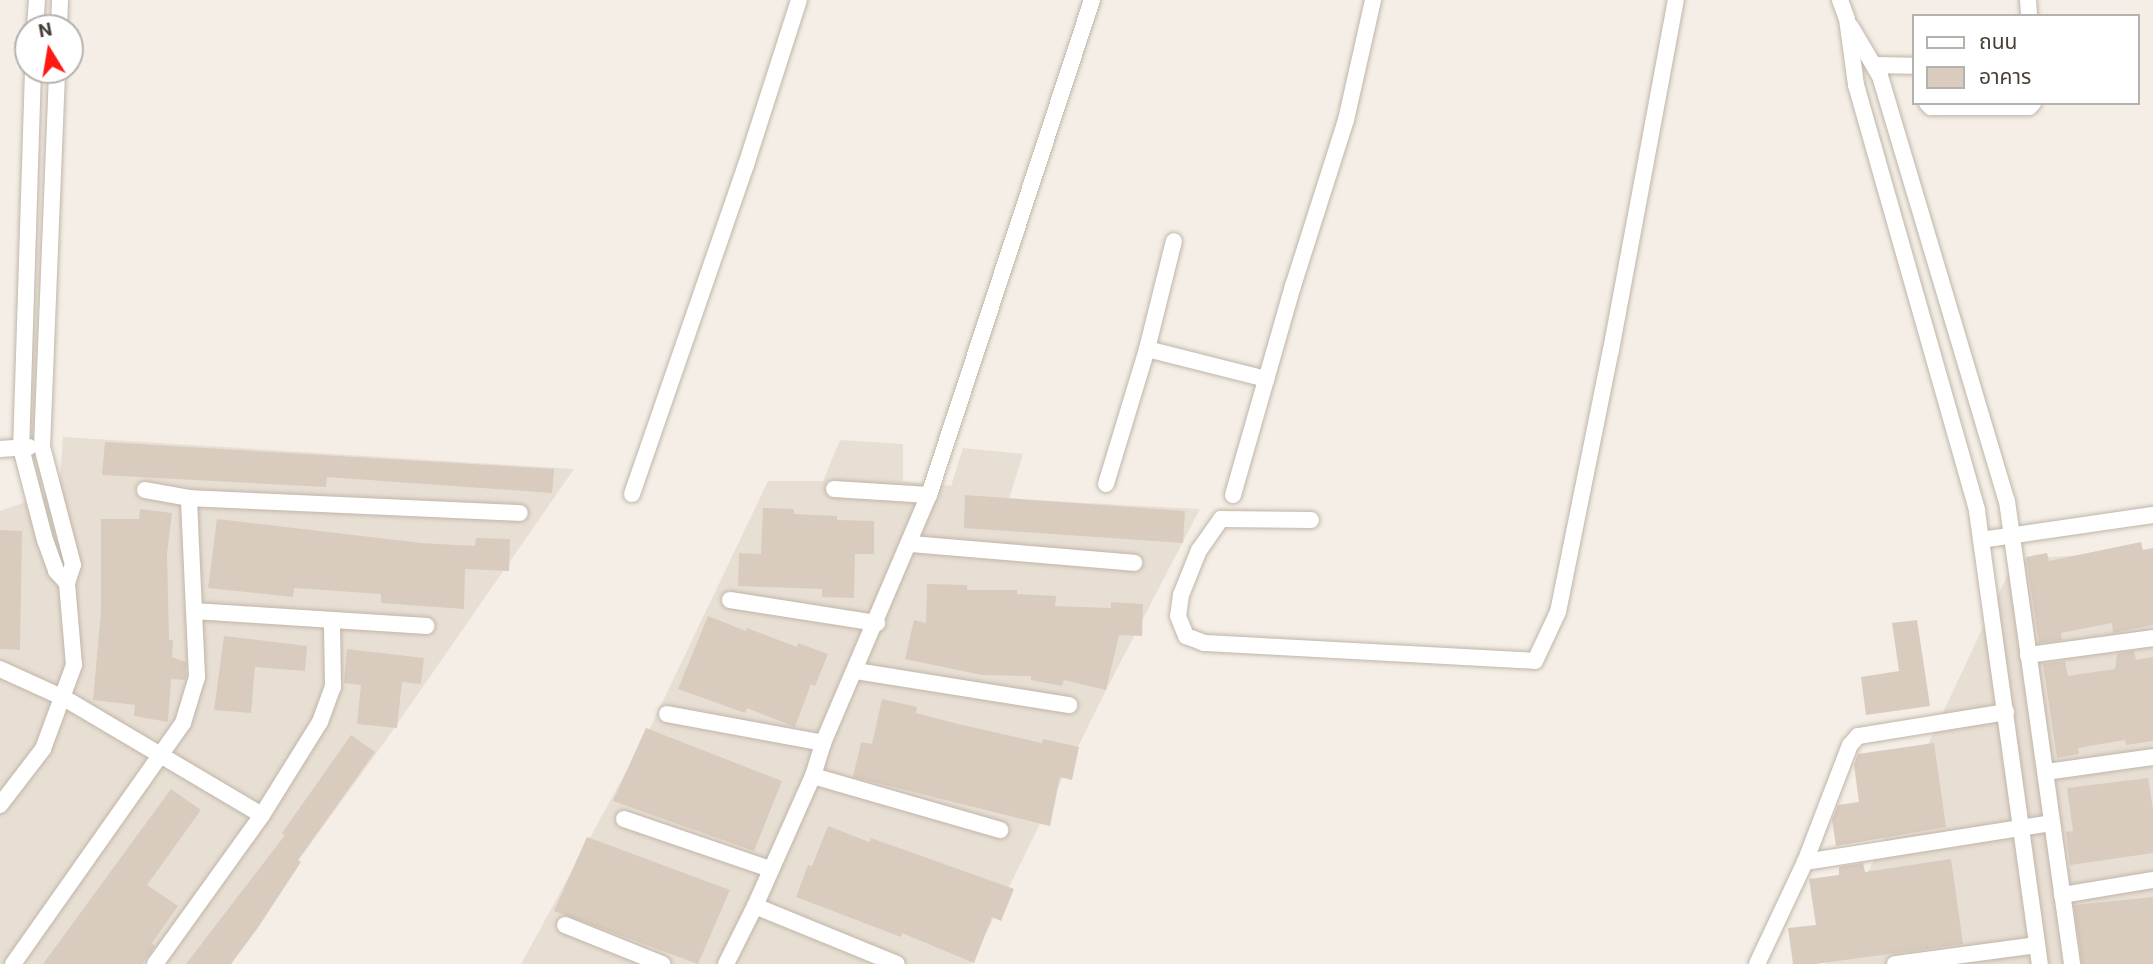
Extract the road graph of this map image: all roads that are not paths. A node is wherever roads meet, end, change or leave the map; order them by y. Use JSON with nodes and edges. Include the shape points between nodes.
{"nodes":[{"id":1,"x":799,"y":0,"type":"edge"},
{"id":2,"x":1091,"y":0,"type":"edge"},
{"id":3,"x":1373,"y":0,"type":"edge"},
{"id":4,"x":1676,"y":0,"type":"edge"},
{"id":5,"x":1840,"y":0,"type":"edge"},
{"id":6,"x":1847,"y":19,"type":"junction"},
{"id":7,"x":1874,"y":65,"type":"junction"},
{"id":8,"x":1912,"y":66,"type":"edge"},
{"id":9,"x":33,"y":84,"type":"edge"},
{"id":10,"x":57,"y":84,"type":"edge"},
{"id":11,"x":1929,"y":105,"type":"edge"},
{"id":12,"x":2031,"y":105,"type":"edge"},
{"id":13,"x":1174,"y":241,"type":"dead end"},
{"id":14,"x":1950,"y":311,"type":"junction"},
{"id":15,"x":1922,"y":319,"type":"junction"},
{"id":16,"x":1147,"y":349,"type":"junction"},
{"id":17,"x":1266,"y":379,"type":"junction"},
{"id":18,"x":43,"y":447,"type":"junction"},
{"id":19,"x":21,"y":448,"type":"junction"},
{"id":20,"x":0,"y":449,"type":"edge"},
{"id":21,"x":1106,"y":484,"type":"dead end"},
{"id":22,"x":834,"y":489,"type":"dead end"},
{"id":23,"x":145,"y":490,"type":"dead end"},
{"id":24,"x":632,"y":494,"type":"dead end"},
{"id":25,"x":929,"y":495,"type":"junction"},
{"id":26,"x":1233,"y":495,"type":"dead end"},
{"id":27,"x":189,"y":498,"type":"junction"},
{"id":28,"x":520,"y":513,"type":"dead end"},
{"id":29,"x":2153,"y":515,"type":"edge"},
{"id":30,"x":1311,"y":520,"type":"dead end"},
{"id":31,"x":2011,"y":536,"type":"junction"},
{"id":32,"x":1981,"y":540,"type":"junction"},
{"id":33,"x":910,"y":544,"type":"junction"},
{"id":34,"x":1134,"y":563,"type":"dead end"},
{"id":35,"x":67,"y":583,"type":"junction"},
{"id":36,"x":730,"y":600,"type":"dead end"},
{"id":37,"x":194,"y":611,"type":"junction"},
{"id":38,"x":332,"y":621,"type":"junction"},
{"id":39,"x":877,"y":623,"type":"junction"},
{"id":40,"x":427,"y":626,"type":"dead end"},
{"id":41,"x":2153,"y":638,"type":"edge"},
{"id":42,"x":2028,"y":655,"type":"junction"},
{"id":43,"x":0,"y":669,"type":"edge"},
{"id":44,"x":856,"y":671,"type":"junction"},
{"id":45,"x":64,"y":698,"type":"junction"},
{"id":46,"x":1069,"y":705,"type":"dead end"},
{"id":47,"x":2006,"y":712,"type":"junction"},
{"id":48,"x":667,"y":714,"type":"dead end"},
{"id":49,"x":823,"y":743,"type":"junction"},
{"id":50,"x":160,"y":754,"type":"junction"},
{"id":51,"x":2153,"y":757,"type":"edge"},
{"id":52,"x":2046,"y":772,"type":"junction"},
{"id":53,"x":813,"y":776,"type":"junction"},
{"id":54,"x":0,"y":806,"type":"edge"},
{"id":55,"x":262,"y":815,"type":"junction"},
{"id":56,"x":624,"y":819,"type":"dead end"},
{"id":57,"x":2051,"y":822,"type":"junction"},
{"id":58,"x":2022,"y":827,"type":"junction"},
{"id":59,"x":1000,"y":830,"type":"dead end"},
{"id":60,"x":1805,"y":862,"type":"junction"},
{"id":61,"x":769,"y":869,"type":"junction"},
{"id":62,"x":2153,"y":880,"type":"edge"},
{"id":63,"x":2062,"y":894,"type":"junction"},
{"id":64,"x":755,"y":906,"type":"junction"},
{"id":65,"x":565,"y":925,"type":"dead end"},
{"id":66,"x":2037,"y":946,"type":"junction"},
{"id":67,"x":13,"y":964,"type":"edge"},
{"id":68,"x":155,"y":964,"type":"edge"},
{"id":69,"x":662,"y":964,"type":"edge"},
{"id":70,"x":726,"y":964,"type":"edge"},
{"id":71,"x":897,"y":964,"type":"edge"},
{"id":72,"x":1757,"y":964,"type":"edge"},
{"id":73,"x":1895,"y":964,"type":"edge"},
{"id":74,"x":2040,"y":964,"type":"edge"},
{"id":75,"x":2072,"y":964,"type":"edge"}],
"edges":[{"from":1,"to":24,"type":"street"},
{"from":2,"to":25,"type":"street"},
{"from":3,"to":17,"type":"street","via":[[1346,120]]},
{"from":4,"to":30,"type":"street","via":[[1558,612],[1535,661],[1204,643],[1186,636],[1178,617],[1181,595],[1199,550],[1221,519]]},
{"from":5,"to":6,"type":"street"},
{"from":6,"to":7,"type":"street"},
{"from":6,"to":15,"type":"street","via":[[1856,85]]},
{"from":7,"to":8,"type":"street"},
{"from":7,"to":14,"type":"street"},
{"from":9,"to":19,"type":"street"},
{"from":10,"to":18,"type":"street"},
{"from":11,"to":12,"type":"street"},
{"from":13,"to":16,"type":"street"},
{"from":14,"to":15,"type":"street"},
{"from":14,"to":31,"type":"street","via":[[2007,501]]},
{"from":15,"to":32,"type":"street","via":[[1977,511]]},
{"from":16,"to":17,"type":"street"},
{"from":16,"to":21,"type":"street"},
{"from":17,"to":26,"type":"street"},
{"from":18,"to":19,"type":"street"},
{"from":18,"to":35,"type":"street","via":[[73,565]]},
{"from":19,"to":20,"type":"street"},
{"from":19,"to":35,"type":"street","via":[[45,540],[56,571]]},
{"from":22,"to":25,"type":"street"},
{"from":23,"to":27,"type":"street"},
{"from":25,"to":33,"type":"street"},
{"from":27,"to":28,"type":"street"},
{"from":27,"to":37,"type":"street"},
{"from":29,"to":31,"type":"street"},
{"from":31,"to":32,"type":"street"},
{"from":31,"to":42,"type":"street"},
{"from":32,"to":47,"type":"street"},
{"from":33,"to":34,"type":"street"},
{"from":33,"to":39,"type":"street"},
{"from":35,"to":45,"type":"street","via":[[74,665]]},
{"from":36,"to":39,"type":"street"},
{"from":37,"to":38,"type":"street"},
{"from":37,"to":50,"type":"street","via":[[197,677],[183,723]]},
{"from":38,"to":40,"type":"street"},
{"from":38,"to":55,"type":"street","via":[[333,687],[320,722]]},
{"from":39,"to":44,"type":"street"},
{"from":41,"to":42,"type":"street"},
{"from":42,"to":52,"type":"street"},
{"from":43,"to":45,"type":"street"},
{"from":44,"to":46,"type":"street"},
{"from":44,"to":49,"type":"street"},
{"from":45,"to":50,"type":"street"},
{"from":45,"to":54,"type":"street","via":[[43,748]]},
{"from":47,"to":58,"type":"street"},
{"from":47,"to":60,"type":"street","via":[[1858,736],[1850,745]]},
{"from":48,"to":49,"type":"street"},
{"from":49,"to":53,"type":"street"},
{"from":50,"to":55,"type":"street"},
{"from":50,"to":67,"type":"street"},
{"from":51,"to":52,"type":"street"},
{"from":52,"to":57,"type":"street"},
{"from":53,"to":59,"type":"street"},
{"from":53,"to":61,"type":"street"},
{"from":55,"to":68,"type":"street"},
{"from":56,"to":61,"type":"street"},
{"from":57,"to":58,"type":"street"},
{"from":57,"to":63,"type":"street"},
{"from":58,"to":60,"type":"street"},
{"from":58,"to":66,"type":"street"},
{"from":60,"to":72,"type":"street"},
{"from":61,"to":64,"type":"street"},
{"from":62,"to":63,"type":"street"},
{"from":63,"to":75,"type":"street"},
{"from":64,"to":70,"type":"street"},
{"from":64,"to":71,"type":"street"},
{"from":65,"to":69,"type":"street"},
{"from":66,"to":73,"type":"street"},
{"from":66,"to":74,"type":"street"}]}
